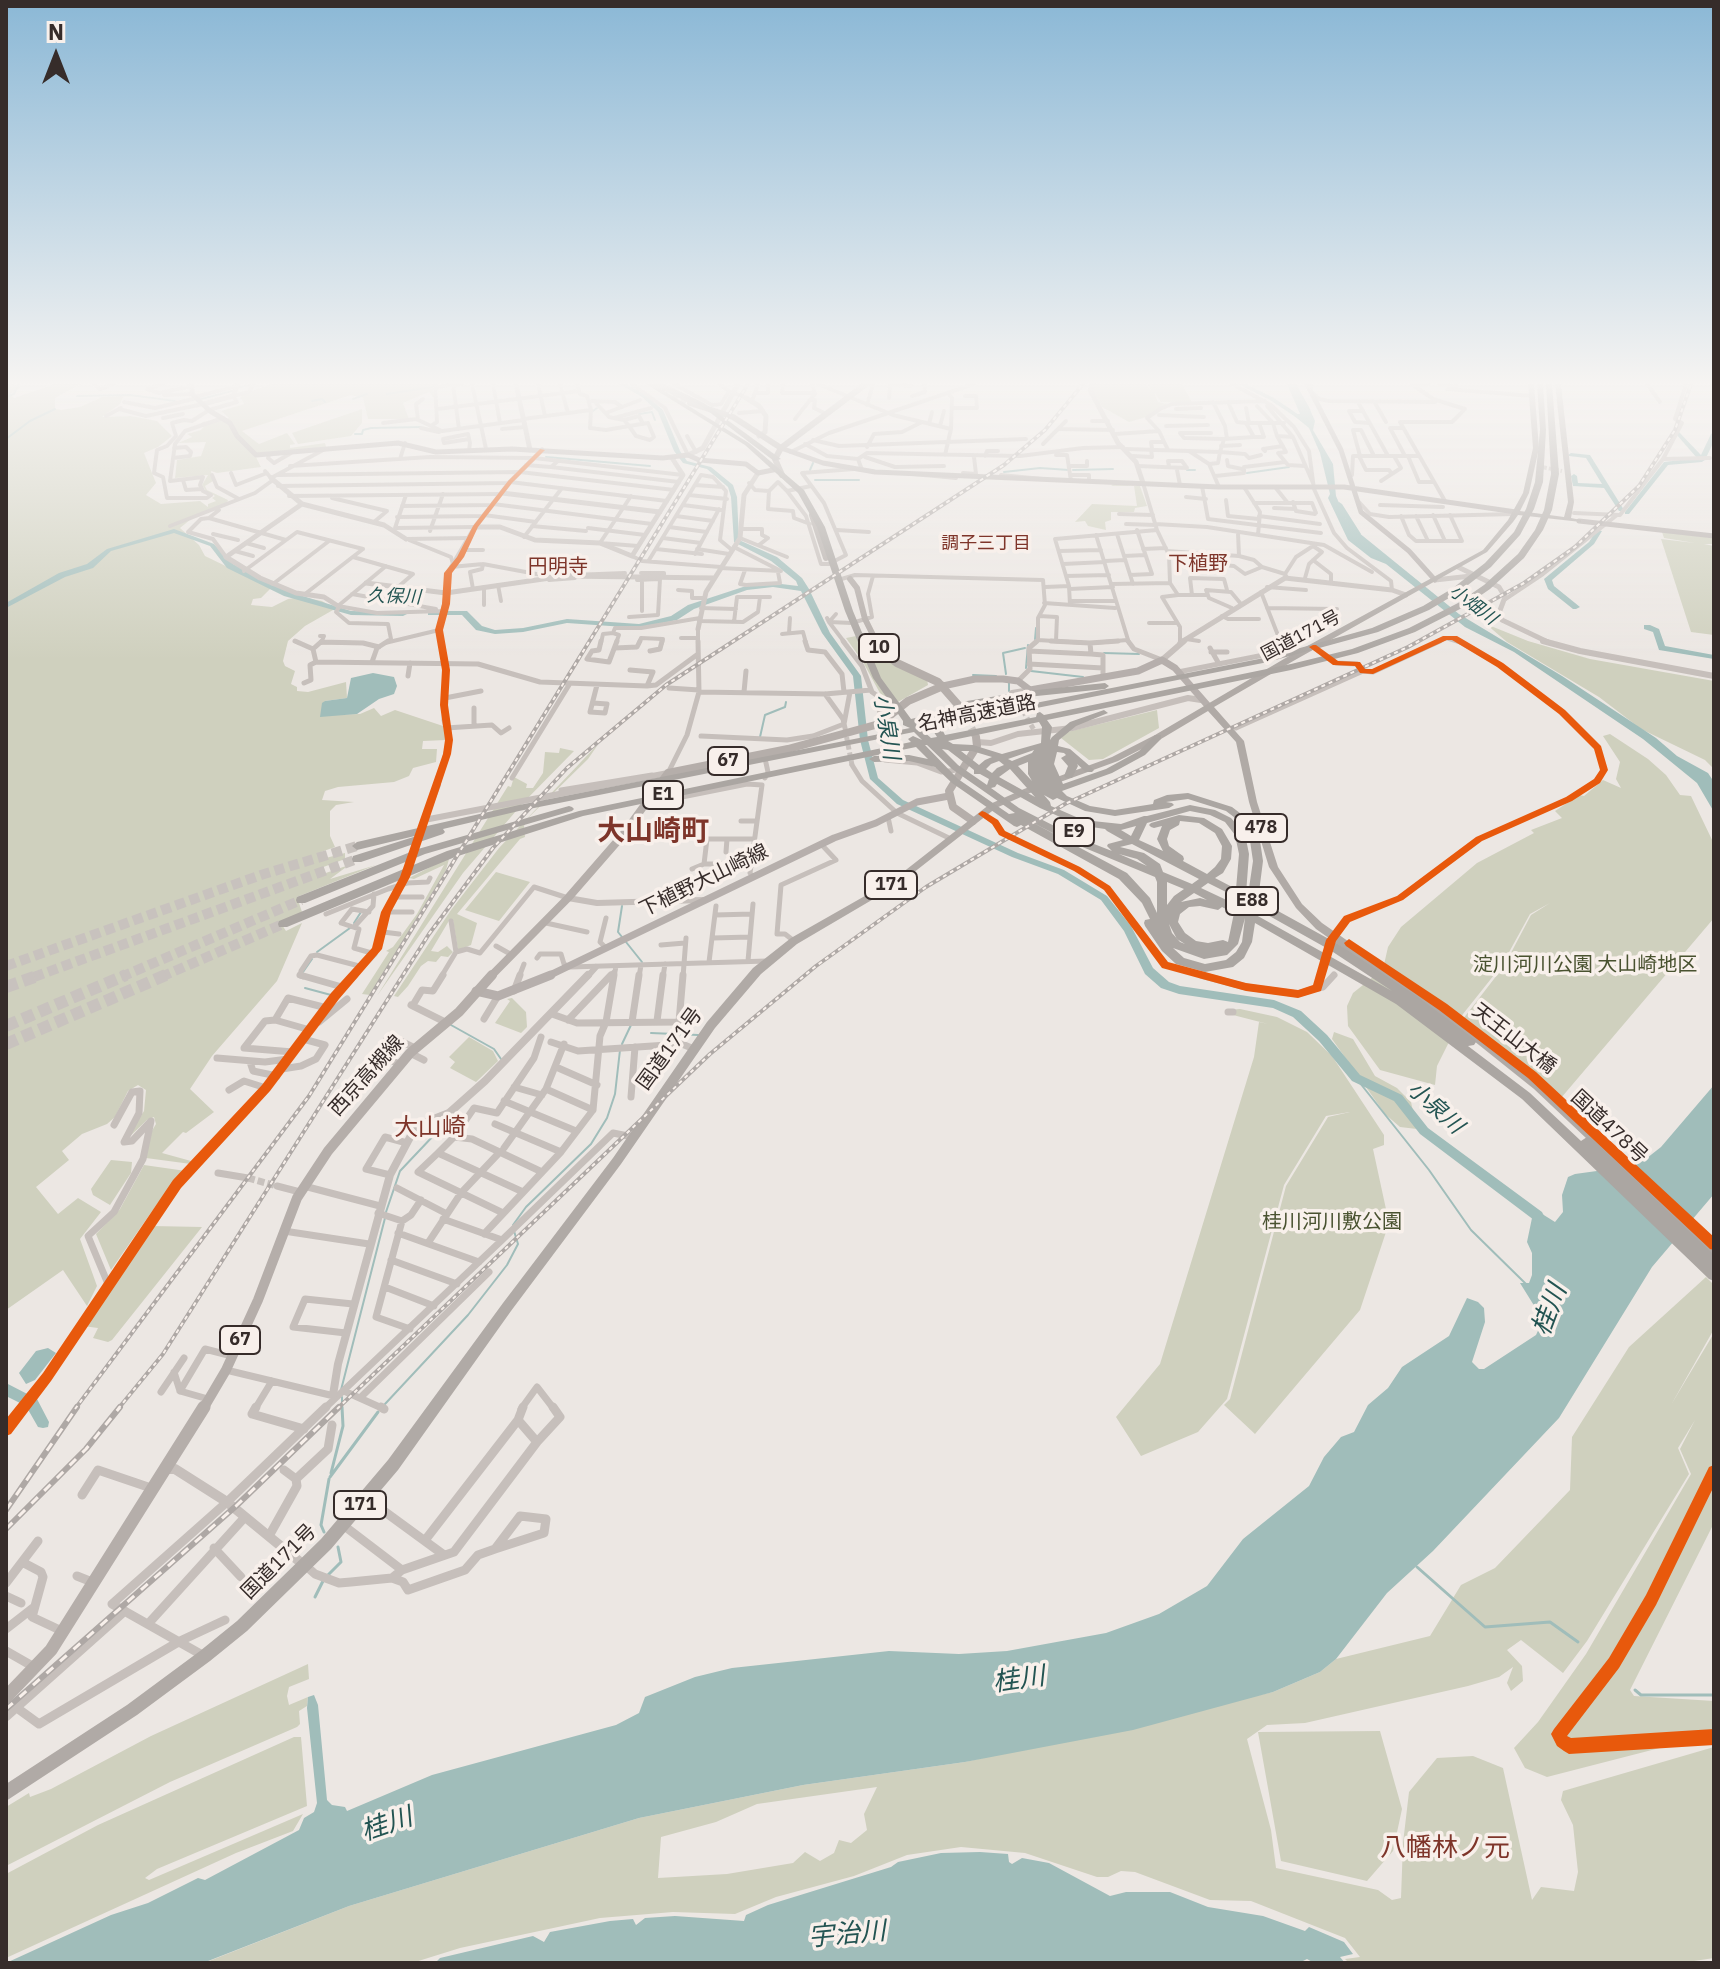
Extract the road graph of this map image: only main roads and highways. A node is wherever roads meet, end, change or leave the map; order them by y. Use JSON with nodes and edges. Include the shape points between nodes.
{"nodes":[{"id":1,"x":781,"y":476,"type":"edge"},
{"id":2,"x":785,"y":476,"type":"edge"},
{"id":3,"x":785,"y":476,"type":"edge"},
{"id":4,"x":786,"y":476,"type":"edge"},
{"id":5,"x":792,"y":476,"type":"edge"},
{"id":6,"x":994,"y":476,"type":"edge"},
{"id":7,"x":1349,"y":476,"type":"edge"},
{"id":8,"x":1532,"y":476,"type":"edge"},
{"id":9,"x":1539,"y":476,"type":"edge"},
{"id":10,"x":1552,"y":476,"type":"edge"},
{"id":11,"x":1566,"y":476,"type":"edge"},
{"id":12,"x":798,"y":488,"type":"junction"},
{"id":13,"x":1347,"y":488,"type":"junction"},
{"id":14,"x":1569,"y":490,"type":"junction"},
{"id":15,"x":805,"y":497,"type":"junction"},
{"id":16,"x":1515,"y":513,"type":"junction"},
{"id":17,"x":1567,"y":519,"type":"junction"},
{"id":18,"x":1579,"y":521,"type":"junction"},
{"id":19,"x":1714,"y":536,"type":"edge"},
{"id":20,"x":826,"y":558,"type":"dead end"},
{"id":21,"x":1495,"y":576,"type":"junction"},
{"id":22,"x":850,"y":579,"type":"dead end"},
{"id":23,"x":1433,"y":581,"type":"junction"},
{"id":24,"x":877,"y":678,"type":"junction"},
{"id":25,"x":943,"y":686,"type":"junction"},
{"id":26,"x":1180,"y":690,"type":"junction"},
{"id":27,"x":960,"y":707,"type":"tunnel mouth"},
{"id":28,"x":1209,"y":707,"type":"junction"},
{"id":29,"x":1038,"y":733,"type":"junction"},
{"id":30,"x":1158,"y":737,"type":"junction"},
{"id":31,"x":878,"y":739,"type":"junction"},
{"id":32,"x":977,"y":740,"type":"road end"},
{"id":33,"x":767,"y":756,"type":"junction"},
{"id":34,"x":869,"y":759,"type":"junction"},
{"id":35,"x":1247,"y":762,"type":"junction"},
{"id":36,"x":960,"y":767,"type":"junction"},
{"id":37,"x":1089,"y":770,"type":"junction"},
{"id":38,"x":1069,"y":776,"type":"junction"},
{"id":39,"x":759,"y":781,"type":"junction"},
{"id":40,"x":949,"y":796,"type":"junction"},
{"id":41,"x":1154,"y":808,"type":"junction"},
{"id":42,"x":970,"y":822,"type":"junction"},
{"id":43,"x":466,"y":826,"type":"junction"},
{"id":44,"x":1098,"y":827,"type":"junction"},
{"id":45,"x":1049,"y":828,"type":"junction"},
{"id":46,"x":1245,"y":840,"type":"junction"},
{"id":47,"x":1088,"y":844,"type":"junction"},
{"id":48,"x":357,"y":846,"type":"tunnel mouth"},
{"id":49,"x":1076,"y":850,"type":"junction"},
{"id":50,"x":357,"y":859,"type":"tunnel mouth"},
{"id":51,"x":1251,"y":863,"type":"junction"},
{"id":52,"x":1194,"y":887,"type":"junction"},
{"id":53,"x":1247,"y":895,"type":"junction"},
{"id":54,"x":301,"y":900,"type":"tunnel mouth"},
{"id":55,"x":1291,"y":922,"type":"junction"},
{"id":56,"x":283,"y":924,"type":"tunnel mouth"},
{"id":57,"x":1171,"y":931,"type":"junction"},
{"id":58,"x":1162,"y":943,"type":"junction"},
{"id":59,"x":476,"y":991,"type":"junction"},
{"id":60,"x":1427,"y":1019,"type":"junction"},
{"id":61,"x":1470,"y":1042,"type":"junction"},
{"id":62,"x":1714,"y":1251,"type":"edge"},
{"id":63,"x":1714,"y":1264,"type":"edge"},
{"id":64,"x":1714,"y":1275,"type":"edge"},
{"id":65,"x":6,"y":1697,"type":"edge"},
{"id":66,"x":6,"y":1793,"type":"edge"}],
"edges":[{"from":1,"to":15,"type":"highway"},
{"from":2,"to":12,"type":"highway","number":"E9"},
{"from":3,"to":12,"type":"main road"},
{"from":4,"to":15,"type":"highway","number":"E9"},
{"from":5,"to":12,"type":"highway"},
{"from":6,"to":13,"type":"main road","via":[[1258,490]]},
{"from":7,"to":13,"type":"main road"},
{"from":8,"to":16,"type":"highway","name":"国道171号","number":"171"},
{"from":9,"to":26,"type":"highway","name":"名神高速道路","number":"E1","via":[[1530,509],[1508,545],[1478,575],[1426,608],[1356,637]]},
{"from":10,"to":21,"type":"highway","name":"名神高速道路","number":"E1","via":[[1544,509],[1521,556]]},
{"from":11,"to":14,"type":"highway"},
{"from":12,"to":20,"type":"main road"},
{"from":12,"to":36,"type":"highway","number":"E9","via":[[826,526],[884,677],[909,715]]},
{"from":13,"to":16,"type":"main road"},
{"from":13,"to":23,"type":"main road","via":[[1370,522],[1409,551]]},
{"from":14,"to":17,"type":"highway"},
{"from":14,"to":18,"type":"highway"},
{"from":15,"to":24,"type":"highway","number":"E9"},
{"from":16,"to":17,"type":"highway"},
{"from":16,"to":23,"type":"highway","name":"国道171号","number":"171","via":[[1497,540]]},
{"from":17,"to":18,"type":"highway"},
{"from":18,"to":19,"type":"main road"},
{"from":21,"to":26,"type":"highway","name":"名神高速道路","number":"E1","via":[[1430,616],[1378,638]]},
{"from":21,"to":26,"type":"highway","name":"名神高速道路","number":"E1","via":[[1461,605],[1388,640],[1327,659]]},
{"from":22,"to":25,"type":"main road","number":"10","via":[[886,655]]},
{"from":23,"to":28,"type":"highway","name":"国道171号","number":"171","via":[[1313,647],[1286,655]]},
{"from":24,"to":52,"type":"highway","number":"E9","via":[[928,742],[993,796],[1072,839]]},
{"from":24,"to":58,"type":"highway","via":[[897,718],[938,766],[999,813],[1115,876],[1131,891]]},
{"from":25,"to":26,"type":"main road","via":[[985,678],[1018,681],[1030,690],[1145,669],[1162,660],[1178,672]]},
{"from":25,"to":27,"type":"main road","number":"10"},
{"from":25,"to":31,"type":"main road","number":"67","via":[[896,709]]},
{"from":26,"to":28,"type":"main road"},
{"from":26,"to":31,"type":"highway","name":"名神高速道路","number":"E1"},
{"from":26,"to":31,"type":"highway","name":"名神高速道路","number":"E1","via":[[997,714]]},
{"from":26,"to":41,"type":"highway","via":[[1080,720],[1059,735],[1049,754],[1051,774],[1065,792],[1091,806],[1115,811]]},
{"from":26,"to":44,"type":"highway","via":[[1054,691],[960,706],[941,716],[937,731],[957,754],[1067,818]]},
{"from":28,"to":30,"type":"highway","name":"国道171号","number":"171"},
{"from":28,"to":35,"type":"highway","name":"国道478号","number":"478","via":[[1237,736]]},
{"from":28,"to":35,"type":"highway","name":"国道478号","number":"478","via":[[1236,728],[1248,748]]},
{"from":29,"to":31,"type":"highway","via":[[1046,723],[1040,715],[1015,704],[986,704],[938,715]]},
{"from":29,"to":41,"type":"highway","via":[[1042,771],[1064,798],[1106,812]]},
{"from":29,"to":55,"type":"highway","number":"E88","via":[[1032,765],[1042,789]]},
{"from":30,"to":37,"type":"highway","name":"国道171号","number":"171"},
{"from":30,"to":45,"type":"highway","via":[[1142,753],[1109,771],[1033,797],[1030,812]]},
{"from":31,"to":33,"type":"highway","name":"名神高速道路","number":"E1"},
{"from":31,"to":33,"type":"main road","number":"67","via":[[847,728],[788,744]]},
{"from":31,"to":39,"type":"highway","name":"名神高速道路","number":"E1"},
{"from":31,"to":43,"type":"highway","name":"名神高速道路","number":"E1","via":[[591,804]]},
{"from":32,"to":36,"type":"main road"},
{"from":33,"to":43,"type":"highway","name":"名神高速道路","number":"E1"},
{"from":33,"to":59,"type":"main road","name":"西京高槻線","number":"67","via":[[668,773],[546,923]]},
{"from":34,"to":39,"type":"highway"},
{"from":34,"to":44,"type":"highway","via":[[945,747],[980,749],[1008,763],[1052,807]]},
{"from":34,"to":52,"type":"highway","via":[[939,765],[1047,832]]},
{"from":35,"to":62,"type":"highway","name":"国道478号","number":"478","via":[[1274,867],[1286,890],[1319,926],[1538,1086]]},
{"from":36,"to":40,"type":"main road"},
{"from":36,"to":52,"type":"highway","number":"E9","via":[[1033,812]]},
{"from":36,"to":57,"type":"highway","via":[[1092,831],[1122,833],[1173,819],[1214,826],[1225,840],[1223,864],[1171,906],[1165,917]]},
{"from":37,"to":38,"type":"highway","name":"国道171号","number":"171"},
{"from":37,"to":38,"type":"highway","via":[[1047,745],[988,762],[979,768],[974,784],[993,798],[997,773],[1039,754],[1068,759],[1074,769]]},
{"from":38,"to":42,"type":"highway","name":"国道171号","number":"171","via":[[1015,795]]},
{"from":39,"to":56,"type":"highway","name":"名神高速道路","number":"E1","via":[[595,810],[451,854]]},
{"from":40,"to":42,"type":"main road"},
{"from":40,"to":59,"type":"main road","name":"下植野大山崎線","via":[[913,804],[821,844],[513,992],[498,996]]},
{"from":41,"to":46,"type":"highway","via":[[1192,803],[1216,808],[1239,824]]},
{"from":42,"to":66,"type":"highway","name":"国道171号","number":"171","via":[[896,882],[794,941],[732,998],[310,1570],[132,1710]]},
{"from":43,"to":48,"type":"highway","name":"名神高速道路","number":"E1"},
{"from":43,"to":50,"type":"highway","name":"名神高速道路","number":"E1"},
{"from":43,"to":54,"type":"highway","name":"名神高速道路","number":"E1"},
{"from":44,"to":46,"type":"highway","via":[[1130,826],[1170,811],[1197,808],[1224,817]]},
{"from":45,"to":47,"type":"highway"},
{"from":45,"to":49,"type":"highway","via":[[1008,808]]},
{"from":46,"to":51,"type":"highway"},
{"from":46,"to":53,"type":"highway"},
{"from":47,"to":53,"type":"highway","via":[[1128,843],[1150,808],[1170,797],[1208,800],[1241,818],[1254,834],[1258,852]]},
{"from":47,"to":57,"type":"highway","via":[[1140,856],[1156,867],[1162,882],[1161,917]]},
{"from":49,"to":51,"type":"highway","via":[[1130,882],[1166,941],[1201,959],[1222,957],[1239,944]]},
{"from":49,"to":53,"type":"highway","via":[[1122,858],[1135,852],[1167,818],[1190,813],[1209,817],[1226,827],[1235,841]]},
{"from":51,"to":53,"type":"highway"},
{"from":52,"to":60,"type":"highway","number":"E88","via":[[1331,959]]},
{"from":52,"to":61,"type":"highway","number":"E88","via":[[1258,912],[1339,956]]},
{"from":53,"to":57,"type":"highway","via":[[1227,942],[1208,947]]},
{"from":53,"to":58,"type":"highway","via":[[1247,942],[1235,960],[1214,968],[1196,967]]},
{"from":55,"to":58,"type":"highway","via":[[1233,886],[1219,879],[1205,873],[1182,861],[1169,852],[1162,835],[1180,823],[1207,829],[1218,839],[1221,852],[1210,871],[1201,878],[1175,896],[1164,907],[1158,928]]},
{"from":55,"to":61,"type":"highway","number":"E88"},
{"from":57,"to":60,"type":"highway","via":[[1174,915],[1183,906],[1217,906]]},
{"from":59,"to":65,"type":"main road","name":"西京高槻線","number":"67","via":[[399,1064],[302,1189],[226,1370],[64,1632]]},
{"from":60,"to":64,"type":"highway","number":"E88","via":[[1557,1124]]},
{"from":61,"to":63,"type":"highway","number":"E88","via":[[1564,1120]]}]}
